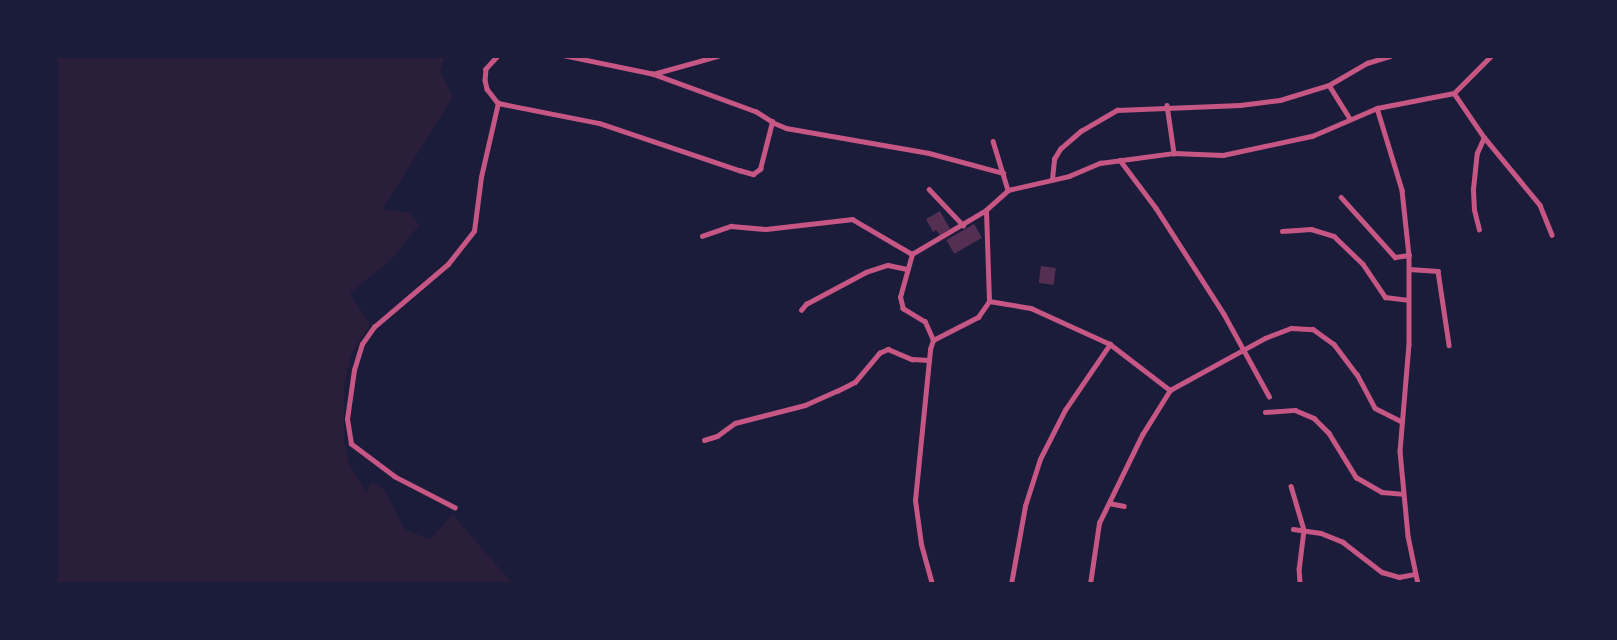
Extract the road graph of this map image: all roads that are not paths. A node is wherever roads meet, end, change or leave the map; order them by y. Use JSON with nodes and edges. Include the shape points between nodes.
{"nodes":[{"id":1,"x":498,"y":56,"type":"edge"},
{"id":2,"x":565,"y":56,"type":"edge"},
{"id":3,"x":718,"y":56,"type":"edge"},
{"id":4,"x":1390,"y":56,"type":"edge"},
{"id":5,"x":1492,"y":56,"type":"edge"},
{"id":6,"x":652,"y":74,"type":"junction"},
{"id":7,"x":1329,"y":85,"type":"junction"},
{"id":8,"x":1454,"y":93,"type":"junction"},
{"id":9,"x":498,"y":103,"type":"junction"},
{"id":10,"x":1167,"y":105,"type":"junction"},
{"id":11,"x":1377,"y":108,"type":"junction"},
{"id":12,"x":1350,"y":119,"type":"junction"},
{"id":13,"x":772,"y":122,"type":"junction"},
{"id":14,"x":1484,"y":137,"type":"junction"},
{"id":15,"x":993,"y":141,"type":"dead end"},
{"id":16,"x":1174,"y":153,"type":"junction"},
{"id":17,"x":1120,"y":160,"type":"junction"},
{"id":18,"x":1003,"y":173,"type":"junction"},
{"id":19,"x":1052,"y":179,"type":"junction"},
{"id":20,"x":929,"y":189,"type":"dead end"},
{"id":21,"x":1008,"y":190,"type":"junction"},
{"id":22,"x":1341,"y":197,"type":"dead end"},
{"id":23,"x":986,"y":211,"type":"junction"},
{"id":24,"x":962,"y":225,"type":"junction"},
{"id":25,"x":1479,"y":230,"type":"dead end"},
{"id":26,"x":1282,"y":231,"type":"dead end"},
{"id":27,"x":1552,"y":235,"type":"dead end"},
{"id":28,"x":702,"y":236,"type":"dead end"},
{"id":29,"x":912,"y":254,"type":"junction"},
{"id":30,"x":1409,"y":254,"type":"junction"},
{"id":31,"x":906,"y":269,"type":"junction"},
{"id":32,"x":1409,"y":269,"type":"junction"},
{"id":33,"x":1409,"y":300,"type":"junction"},
{"id":34,"x":989,"y":301,"type":"junction"},
{"id":35,"x":802,"y":310,"type":"dead end"},
{"id":36,"x":933,"y":340,"type":"junction"},
{"id":37,"x":1110,"y":344,"type":"junction"},
{"id":38,"x":1450,"y":345,"type":"dead end"},
{"id":39,"x":1245,"y":350,"type":"junction"},
{"id":40,"x":929,"y":360,"type":"junction"},
{"id":41,"x":1170,"y":390,"type":"junction"},
{"id":42,"x":1269,"y":396,"type":"dead end"},
{"id":43,"x":1265,"y":412,"type":"dead end"},
{"id":44,"x":1402,"y":422,"type":"junction"},
{"id":45,"x":704,"y":440,"type":"dead end"},
{"id":46,"x":1291,"y":486,"type":"dead end"},
{"id":47,"x":1403,"y":494,"type":"junction"},
{"id":48,"x":1109,"y":503,"type":"junction"},
{"id":49,"x":1124,"y":506,"type":"dead end"},
{"id":50,"x":455,"y":508,"type":"dead end"},
{"id":51,"x":1293,"y":529,"type":"dead end"},
{"id":52,"x":1304,"y":530,"type":"junction"},
{"id":53,"x":1415,"y":574,"type":"junction"},
{"id":54,"x":930,"y":583,"type":"edge"},
{"id":55,"x":1011,"y":584,"type":"edge"},
{"id":56,"x":1090,"y":584,"type":"edge"},
{"id":57,"x":1300,"y":584,"type":"edge"},
{"id":58,"x":1418,"y":584,"type":"edge"}],
"edges":[{"from":1,"to":9,"type":"street","via":[[486,69],[485,80]]},
{"from":2,"to":6,"type":"street"},
{"from":3,"to":6,"type":"street"},
{"from":4,"to":7,"type":"street","via":[[1367,63]]},
{"from":5,"to":8,"type":"street"},
{"from":6,"to":13,"type":"street"},
{"from":7,"to":10,"type":"street","via":[[1280,100],[1240,105]]},
{"from":7,"to":12,"type":"street"},
{"from":8,"to":11,"type":"street"},
{"from":8,"to":14,"type":"street"},
{"from":9,"to":13,"type":"street","via":[[599,123],[753,174],[760,169]]},
{"from":9,"to":50,"type":"street","via":[[474,231],[448,264],[374,327],[362,344],[347,419],[351,444],[395,477]]},
{"from":10,"to":16,"type":"street"},
{"from":10,"to":19,"type":"street","via":[[1117,110],[1081,131],[1060,149]]},
{"from":11,"to":12,"type":"street"},
{"from":11,"to":30,"type":"street","via":[[1402,190]]},
{"from":12,"to":16,"type":"street","via":[[1312,136],[1223,155]]},
{"from":13,"to":18,"type":"street","via":[[929,153]]},
{"from":14,"to":25,"type":"street","via":[[1477,153],[1473,189]]},
{"from":14,"to":27,"type":"street","via":[[1540,205]]},
{"from":15,"to":18,"type":"street"},
{"from":16,"to":17,"type":"street"},
{"from":17,"to":19,"type":"street"},
{"from":17,"to":39,"type":"street","via":[[1156,208]]},
{"from":18,"to":21,"type":"street"},
{"from":19,"to":21,"type":"street"},
{"from":20,"to":24,"type":"street"},
{"from":21,"to":23,"type":"street"},
{"from":22,"to":30,"type":"street","via":[[1395,257]]},
{"from":23,"to":24,"type":"street"},
{"from":23,"to":34,"type":"street"},
{"from":24,"to":29,"type":"street"},
{"from":26,"to":33,"type":"street","via":[[1311,229],[1334,236],[1363,264],[1385,297]]},
{"from":28,"to":29,"type":"street","via":[[731,226],[766,229],[852,219]]},
{"from":29,"to":31,"type":"street"},
{"from":30,"to":32,"type":"street"},
{"from":31,"to":35,"type":"street","via":[[888,265],[866,272]]},
{"from":31,"to":36,"type":"street","via":[[900,297],[903,309],[925,322]]},
{"from":32,"to":33,"type":"street"},
{"from":32,"to":38,"type":"street","via":[[1438,271]]},
{"from":33,"to":44,"type":"street"},
{"from":34,"to":36,"type":"street","via":[[978,317]]},
{"from":34,"to":37,"type":"street","via":[[1031,308]]},
{"from":36,"to":40,"type":"street"},
{"from":37,"to":41,"type":"street"},
{"from":37,"to":55,"type":"street","via":[[1065,410],[1041,459],[1025,506]]},
{"from":39,"to":41,"type":"street"},
{"from":39,"to":42,"type":"street"},
{"from":39,"to":44,"type":"street","via":[[1291,328],[1313,329],[1334,344],[1375,408]]},
{"from":40,"to":45,"type":"street","via":[[888,349],[879,352],[855,382],[804,405],[735,423]]},
{"from":40,"to":54,"type":"street","via":[[915,500]]},
{"from":41,"to":48,"type":"street"},
{"from":43,"to":47,"type":"street","via":[[1295,410],[1314,418],[1329,433],[1356,477],[1382,492]]},
{"from":44,"to":47,"type":"street"},
{"from":46,"to":52,"type":"street"},
{"from":47,"to":53,"type":"street"},
{"from":48,"to":49,"type":"street"},
{"from":48,"to":56,"type":"street","via":[[1099,523]]},
{"from":51,"to":52,"type":"street"},
{"from":52,"to":53,"type":"street","via":[[1343,542],[1382,572],[1399,577]]},
{"from":52,"to":57,"type":"street"},
{"from":53,"to":58,"type":"street"}]}
